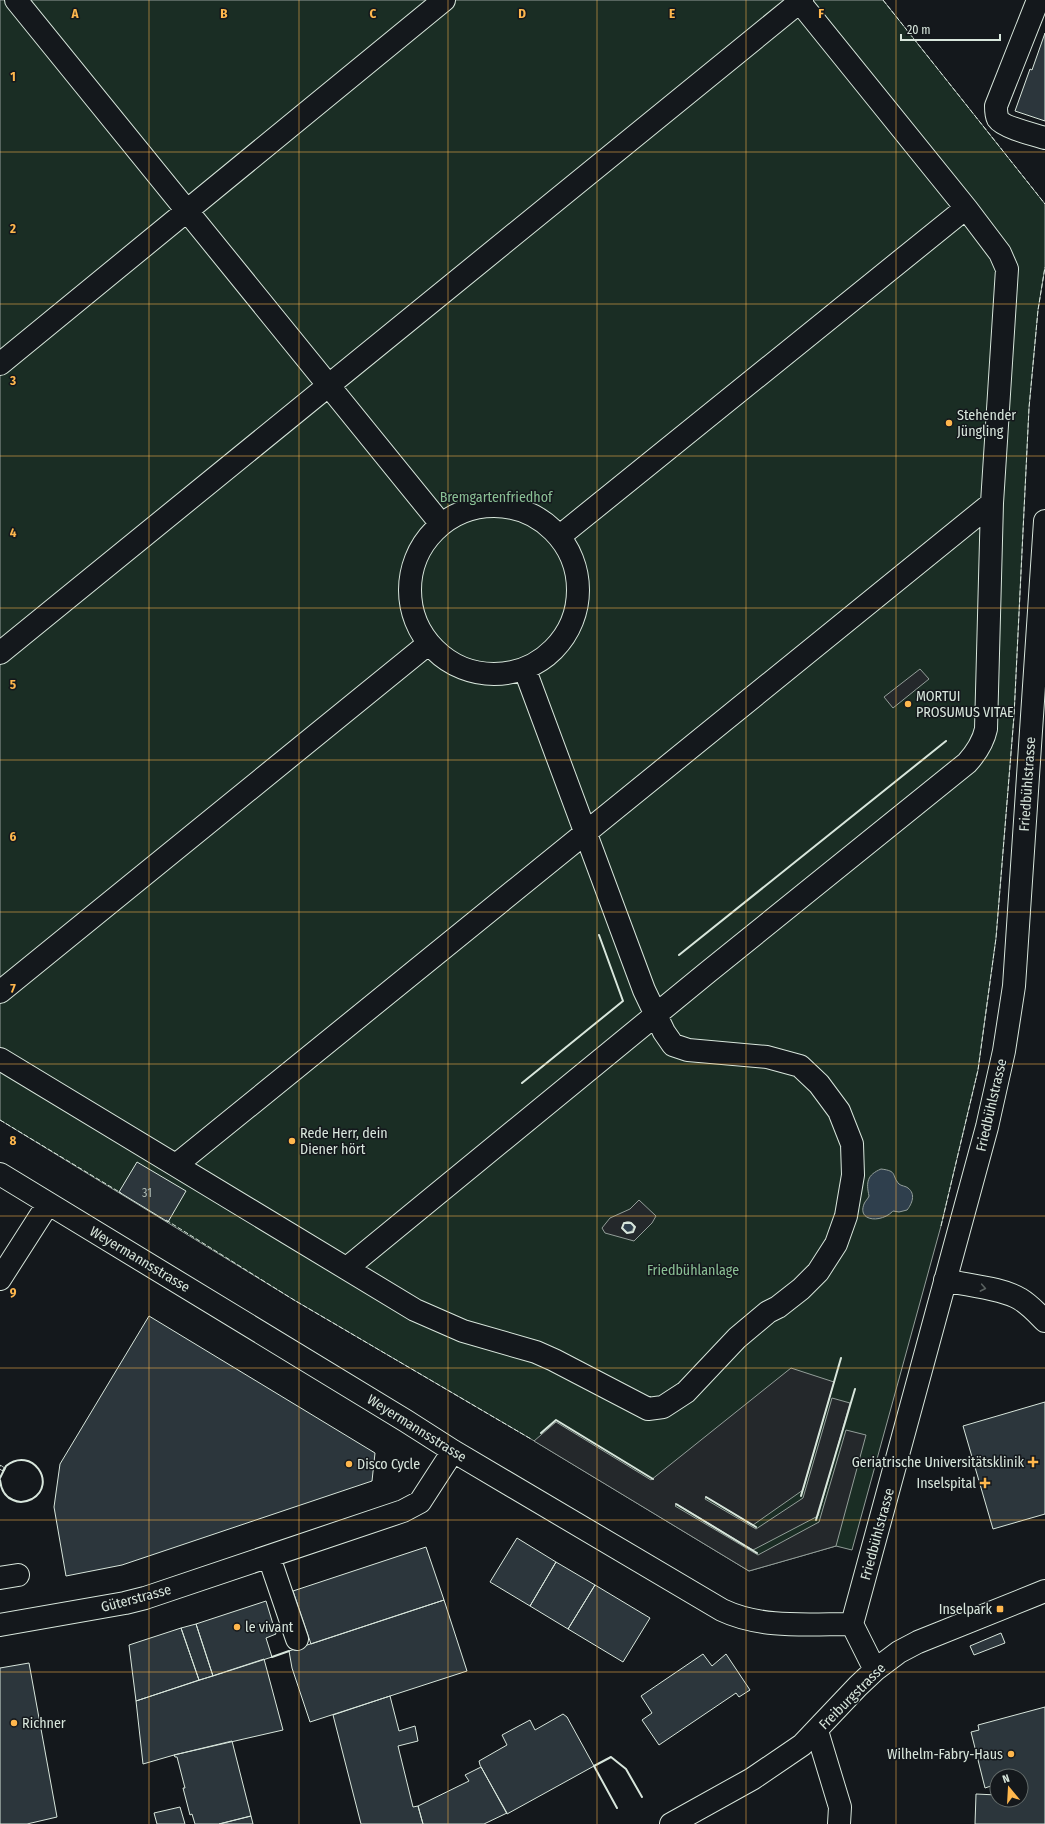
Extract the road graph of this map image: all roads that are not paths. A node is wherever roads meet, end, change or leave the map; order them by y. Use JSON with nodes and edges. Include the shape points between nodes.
{"nodes":[{"id":1,"x":16,"y":0,"type":"edge"},
{"id":2,"x":444,"y":0,"type":"edge"},
{"id":3,"x":1038,"y":0,"type":"edge"},
{"id":4,"x":800,"y":1,"type":"edge"},
{"id":5,"x":1045,"y":138,"type":"edge"},
{"id":6,"x":966,"y":208,"type":"junction"},
{"id":7,"x":186,"y":210,"type":"junction"},
{"id":8,"x":0,"y":364,"type":"edge"},
{"id":9,"x":328,"y":386,"type":"junction"},
{"id":10,"x":992,"y":503,"type":"junction"},
{"id":11,"x":1045,"y":520,"type":"edge"},
{"id":12,"x":441,"y":524,"type":"junction"},
{"id":13,"x":560,"y":536,"type":"junction"},
{"id":14,"x":428,"y":644,"type":"junction"},
{"id":15,"x":0,"y":653,"type":"edge"},
{"id":16,"x":525,"y":670,"type":"junction"},
{"id":17,"x":1039,"y":695,"type":"edge"},
{"id":18,"x":585,"y":832,"type":"junction"},
{"id":19,"x":0,"y":992,"type":"edge"},
{"id":20,"x":656,"y":1014,"type":"junction"},
{"id":21,"x":0,"y":1059,"type":"edge"},
{"id":22,"x":176,"y":1165,"type":"junction"},
{"id":23,"x":0,"y":1174,"type":"edge"},
{"id":24,"x":48,"y":1204,"type":"junction"},
{"id":25,"x":346,"y":1268,"type":"junction"},
{"id":26,"x":0,"y":1279,"type":"edge"},
{"id":27,"x":945,"y":1280,"type":"junction"},
{"id":28,"x":1045,"y":1321,"type":"edge"},
{"id":29,"x":453,"y":1451,"type":"junction"},
{"id":30,"x":269,"y":1557,"type":"junction"},
{"id":31,"x":1045,"y":1591,"type":"edge"},
{"id":32,"x":852,"y":1624,"type":"junction"},
{"id":33,"x":0,"y":1625,"type":"edge"},
{"id":34,"x":297,"y":1639,"type":"dead end"},
{"id":35,"x":875,"y":1670,"type":"junction"},
{"id":36,"x":817,"y":1731,"type":"junction"},
{"id":37,"x":671,"y":1824,"type":"edge"},
{"id":38,"x":839,"y":1824,"type":"edge"}],
"edges":[{"from":1,"to":7,"type":"street"},
{"from":2,"to":7,"type":"street"},
{"from":3,"to":5,"type":"street","via":[[996,106],[996,113],[998,120],[1004,125]]},
{"from":4,"to":6,"type":"street"},
{"from":4,"to":9,"type":"street"},
{"from":6,"to":10,"type":"street","via":[[1000,253],[1007,268]]},
{"from":6,"to":13,"type":"street"},
{"from":7,"to":8,"type":"street"},
{"from":7,"to":9,"type":"street"},
{"from":9,"to":12,"type":"street"},
{"from":9,"to":15,"type":"street"},
{"from":10,"to":18,"type":"street"},
{"from":10,"to":20,"type":"street","via":[[986,729],[975,755]]},
{"from":11,"to":17,"type":"street","name":"Friedbühlstrasse"},
{"from":12,"to":13,"type":"street","via":[[468,510],[498,505],[534,515]]},
{"from":12,"to":14,"type":"street","via":[[420,551],[415,562],[411,588],[414,612]]},
{"from":13,"to":16,"type":"street","via":[[573,562],[578,582],[577,605],[571,624],[560,644],[538,663]]},
{"from":14,"to":16,"type":"street","via":[[448,661],[467,669],[491,673]]},
{"from":14,"to":19,"type":"street"},
{"from":16,"to":18,"type":"street"},
{"from":17,"to":27,"type":"street","name":"Friedbühlstrasse","via":[[1014,986],[1004,1051],[987,1127]]},
{"from":18,"to":20,"type":"street","via":[[644,990]]},
{"from":18,"to":22,"type":"street"},
{"from":20,"to":25,"type":"street"},
{"from":20,"to":25,"type":"street","via":[[673,1045],[688,1050],[767,1057],[800,1066],[819,1084],[835,1105],[852,1144],[853,1175],[846,1216],[836,1244],[818,1272],[801,1289],[737,1338],[686,1392],[663,1408],[648,1409],[536,1352],[434,1319]]},
{"from":21,"to":22,"type":"street"},
{"from":22,"to":25,"type":"street"},
{"from":23,"to":24,"type":"street","name":"Weyermannsstrasse"},
{"from":24,"to":26,"type":"street"},
{"from":24,"to":29,"type":"street","name":"Weyermannsstrasse"},
{"from":27,"to":28,"type":"street","one_way":true,"via":[[1018,1298]]},
{"from":27,"to":32,"type":"street","name":"Friedbühlstrasse"},
{"from":29,"to":30,"type":"street","name":"Güterstrasse","via":[[420,1502],[413,1507]]},
{"from":29,"to":32,"type":"street","name":"Weyermannsstrasse","via":[[735,1616],[778,1623]]},
{"from":30,"to":33,"type":"street","name":"Güterstrasse","via":[[124,1603]]},
{"from":30,"to":34,"type":"street"},
{"from":31,"to":35,"type":"street","name":"Freiburgstrasse","via":[[918,1642]]},
{"from":32,"to":35,"type":"street"},
{"from":35,"to":36,"type":"street","name":"Freiburgstrasse"},
{"from":36,"to":37,"type":"street","name":"Freiburgstrasse","via":[[802,1745],[752,1779]]},
{"from":36,"to":38,"type":"street","via":[[840,1807]]}]}
